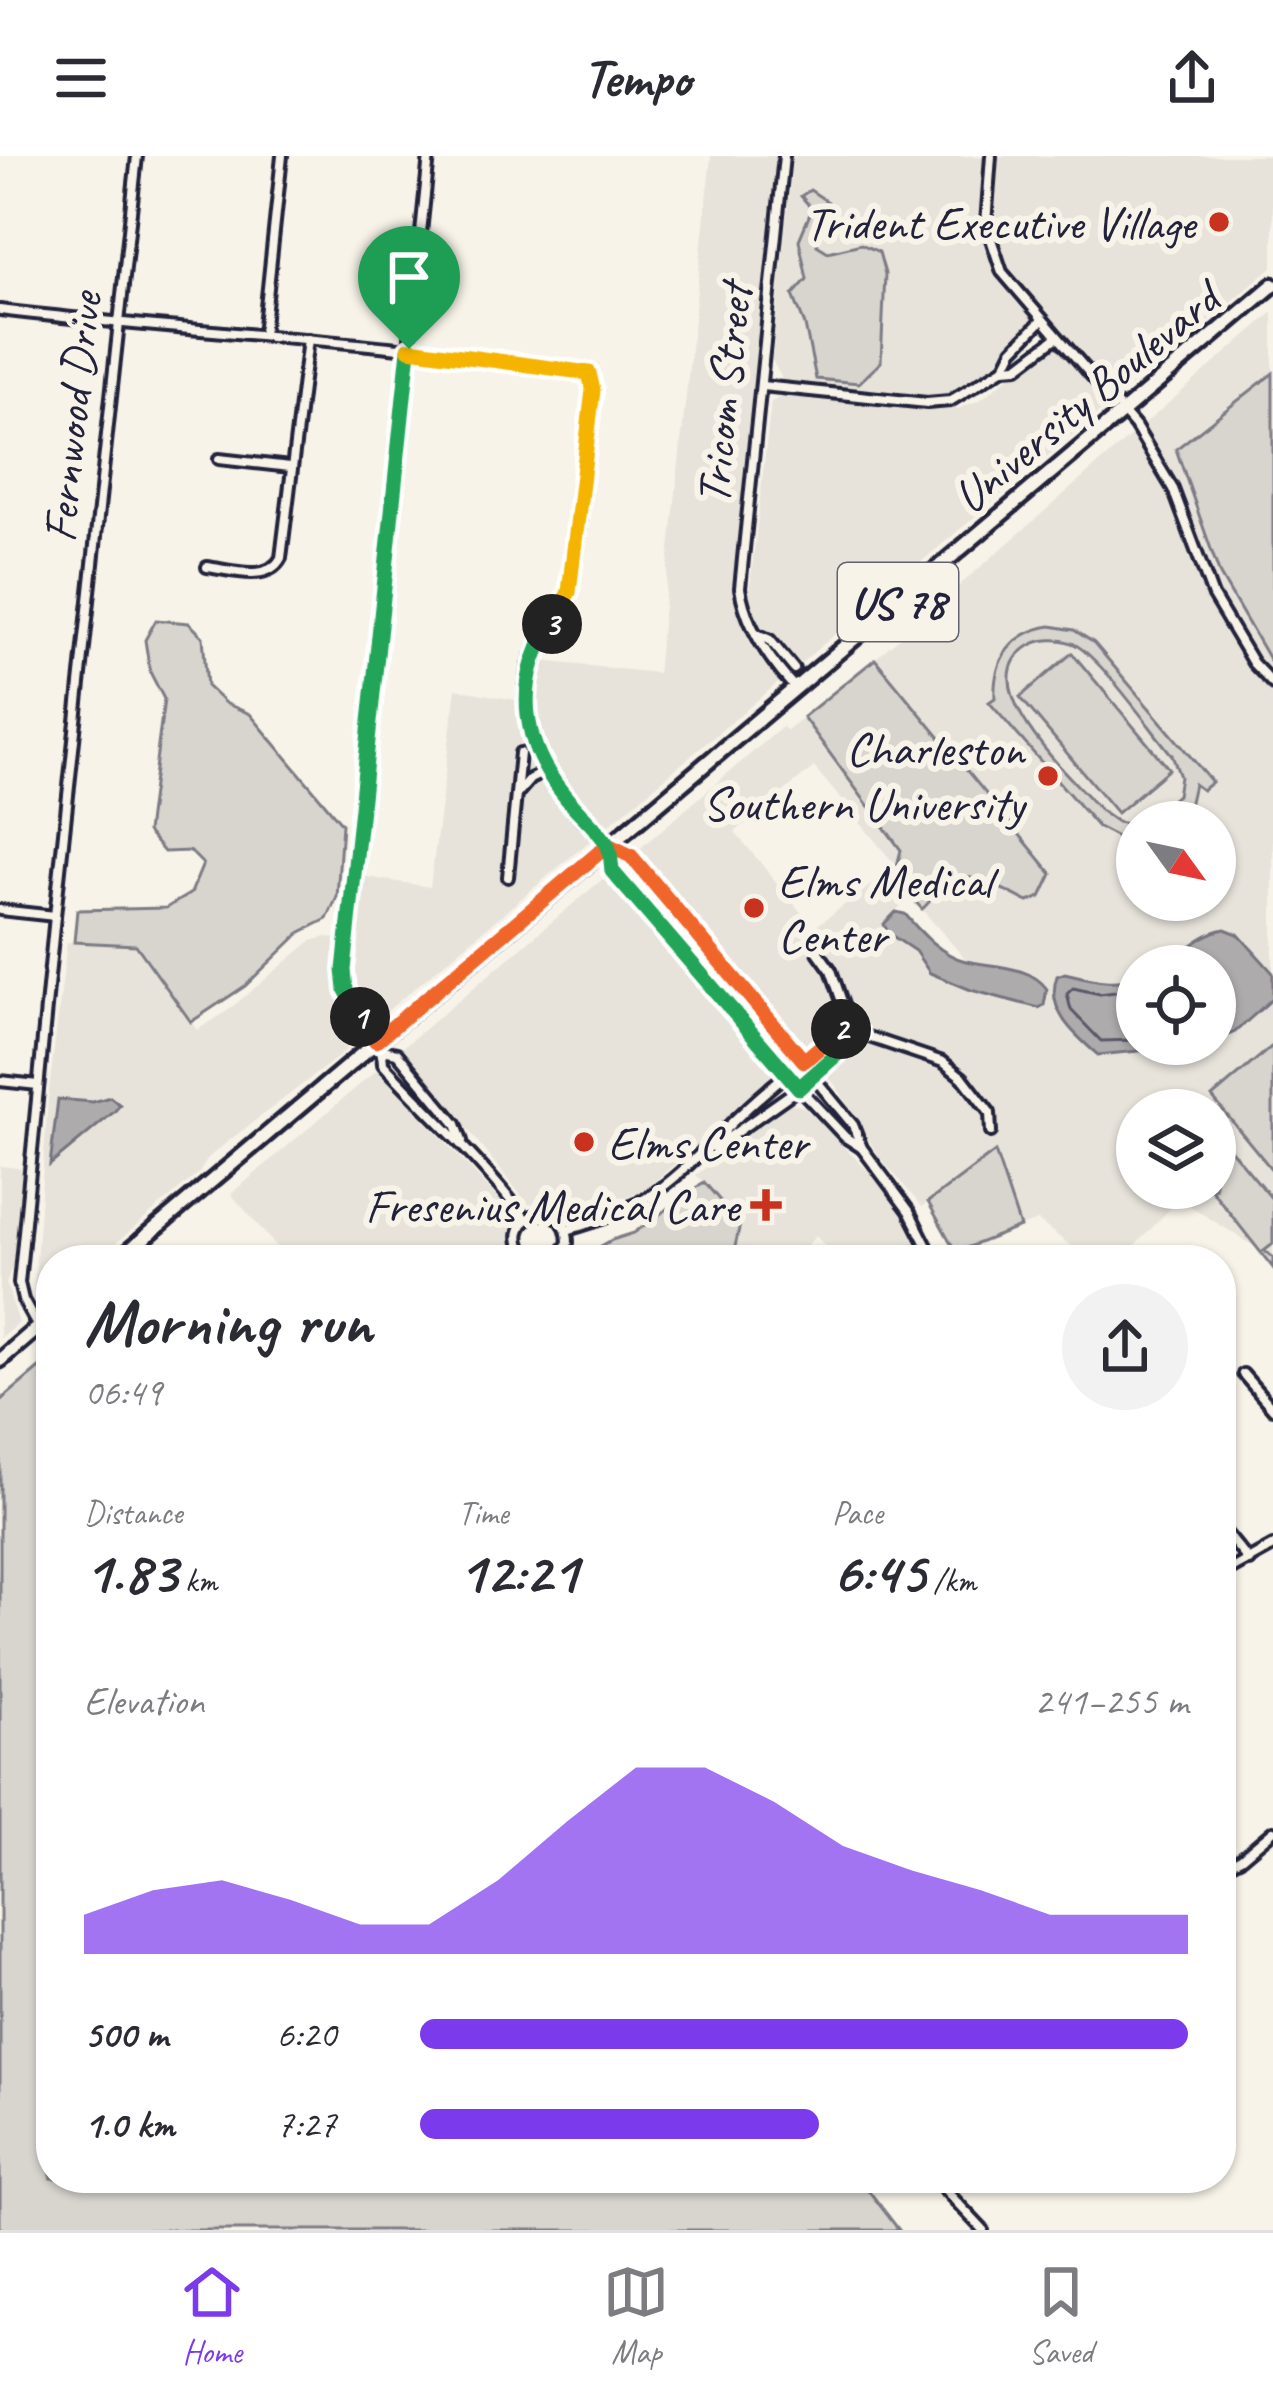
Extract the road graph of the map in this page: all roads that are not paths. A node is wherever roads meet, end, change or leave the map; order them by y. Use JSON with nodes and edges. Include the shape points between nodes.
{"nodes":[{"id":1,"x":137,"y":156,"type":"edge"},
{"id":2,"x":282,"y":156,"type":"edge"},
{"id":3,"x":429,"y":156,"type":"edge"},
{"id":4,"x":784,"y":156,"type":"edge"},
{"id":5,"x":991,"y":156,"type":"edge"},
{"id":6,"x":1273,"y":285,"type":"edge"},
{"id":7,"x":0,"y":310,"type":"edge"},
{"id":8,"x":1042,"y":320,"type":"junction"},
{"id":9,"x":117,"y":325,"type":"junction"},
{"id":10,"x":263,"y":335,"type":"junction"},
{"id":11,"x":1056,"y":338,"type":"junction"},
{"id":12,"x":308,"y":339,"type":"junction"},
{"id":13,"x":409,"y":349,"type":"junction"},
{"id":14,"x":1004,"y":368,"type":"junction"},
{"id":15,"x":762,"y":386,"type":"junction"},
{"id":16,"x":1124,"y":412,"type":"junction"},
{"id":17,"x":219,"y":459,"type":"dead end"},
{"id":18,"x":290,"y":466,"type":"junction"},
{"id":19,"x":206,"y":567,"type":"dead end"},
{"id":20,"x":759,"y":635,"type":"junction"},
{"id":21,"x":794,"y":669,"type":"dead end"},
{"id":22,"x":1273,"y":684,"type":"edge"},
{"id":23,"x":796,"y":688,"type":"junction"},
{"id":24,"x":520,"y":753,"type":"dead end"},
{"id":25,"x":547,"y":771,"type":"junction"},
{"id":26,"x":515,"y":796,"type":"junction"},
{"id":27,"x":608,"y":845,"type":"junction"},
{"id":28,"x":508,"y":877,"type":"dead end"},
{"id":29,"x":0,"y":910,"type":"edge"},
{"id":30,"x":55,"y":916,"type":"junction"},
{"id":31,"x":818,"y":952,"type":"dead end"},
{"id":32,"x":849,"y":1022,"type":"junction"},
{"id":33,"x":860,"y":1034,"type":"junction"},
{"id":34,"x":380,"y":1046,"type":"junction"},
{"id":35,"x":804,"y":1061,"type":"junction"},
{"id":36,"x":787,"y":1073,"type":"junction"},
{"id":37,"x":813,"y":1073,"type":"junction"},
{"id":38,"x":0,"y":1081,"type":"edge"},
{"id":39,"x":38,"y":1085,"type":"junction"},
{"id":40,"x":799,"y":1088,"type":"junction"},
{"id":41,"x":991,"y":1132,"type":"dead end"},
{"id":42,"x":463,"y":1142,"type":"junction"},
{"id":43,"x":862,"y":1148,"type":"junction"},
{"id":44,"x":703,"y":1155,"type":"junction"},
{"id":45,"x":526,"y":1220,"type":"junction"},
{"id":46,"x":567,"y":1230,"type":"junction"},
{"id":47,"x":136,"y":1245,"type":"edge"},
{"id":48,"x":520,"y":1245,"type":"edge"},
{"id":49,"x":566,"y":1245,"type":"edge"},
{"id":50,"x":926,"y":1245,"type":"edge"},
{"id":51,"x":36,"y":1318,"type":"edge"},
{"id":52,"x":36,"y":1336,"type":"edge"},
{"id":53,"x":0,"y":1360,"type":"edge"},
{"id":54,"x":1243,"y":1374,"type":"dead end"},
{"id":55,"x":1273,"y":1409,"type":"edge"},
{"id":56,"x":1236,"y":1545,"type":"edge"},
{"id":57,"x":1273,"y":1546,"type":"edge"},
{"id":58,"x":1249,"y":1561,"type":"junction"},
{"id":59,"x":1236,"y":1568,"type":"edge"},
{"id":60,"x":1273,"y":1831,"type":"edge"},
{"id":61,"x":1236,"y":1860,"type":"edge"},
{"id":62,"x":948,"y":2193,"type":"edge"},
{"id":63,"x":983,"y":2230,"type":"edge"}],
"edges":[{"from":1,"to":9,"type":"street","name":"Fernwood Drive"},
{"from":2,"to":10,"type":"street"},
{"from":3,"to":13,"type":"street"},
{"from":4,"to":15,"type":"street","name":"Tricom Street"},
{"from":5,"to":8,"type":"street","via":[[988,237],[1002,272]]},
{"from":6,"to":16,"type":"main road","name":"University Boulevard","number":"US 78"},
{"from":7,"to":9,"type":"street"},
{"from":8,"to":11,"type":"street"},
{"from":8,"to":14,"type":"street"},
{"from":9,"to":10,"type":"street"},
{"from":9,"to":30,"type":"street","name":"Fernwood Drive"},
{"from":10,"to":12,"type":"street"},
{"from":11,"to":14,"type":"street","via":[[1018,367]]},
{"from":11,"to":16,"type":"street"},
{"from":12,"to":13,"type":"street"},
{"from":12,"to":18,"type":"street"},
{"from":13,"to":25,"type":"street","via":[[589,373],[569,592],[530,665],[529,722]]},
{"from":13,"to":34,"type":"street","via":[[344,970],[349,998]]},
{"from":14,"to":15,"type":"street","via":[[950,401],[926,403]]},
{"from":15,"to":20,"type":"street","name":"Tricom Street","via":[[740,588]]},
{"from":16,"to":22,"type":"street","via":[[1173,489],[1213,596]]},
{"from":16,"to":23,"type":"main road","name":"University Boulevard","number":"US 78"},
{"from":17,"to":18,"type":"street"},
{"from":18,"to":19,"type":"street","via":[[275,568]]},
{"from":20,"to":21,"type":"street","name":"Tricom Street"},
{"from":20,"to":23,"type":"street","name":"Tricom Street"},
{"from":23,"to":27,"type":"main road","name":"University Boulevard","number":"US 78"},
{"from":24,"to":26,"type":"street"},
{"from":25,"to":26,"type":"street"},
{"from":25,"to":27,"type":"street"},
{"from":26,"to":28,"type":"street"},
{"from":27,"to":34,"type":"main road","name":"University Boulevard","number":"US 78"},
{"from":27,"to":35,"type":"street","via":[[631,856]]},
{"from":27,"to":36,"type":"street","via":[[612,871]]},
{"from":29,"to":30,"type":"street"},
{"from":30,"to":39,"type":"street","name":"Fernwood Drive"},
{"from":31,"to":32,"type":"street"},
{"from":32,"to":33,"type":"street"},
{"from":32,"to":35,"type":"street"},
{"from":33,"to":37,"type":"street"},
{"from":33,"to":41,"type":"street","via":[[943,1062],[990,1113]]},
{"from":34,"to":42,"type":"street","via":[[397,1053]]},
{"from":34,"to":42,"type":"street","via":[[383,1064]]},
{"from":34,"to":47,"type":"main road","name":"University Boulevard","number":"US 78"},
{"from":35,"to":36,"type":"street"},
{"from":35,"to":37,"type":"street"},
{"from":36,"to":40,"type":"street"},
{"from":36,"to":44,"type":"street"},
{"from":37,"to":40,"type":"street"},
{"from":37,"to":43,"type":"street"},
{"from":38,"to":39,"type":"street"},
{"from":39,"to":51,"type":"street","name":"Fernwood Drive","via":[[20,1283]]},
{"from":40,"to":43,"type":"street"},
{"from":40,"to":44,"type":"street"},
{"from":42,"to":45,"type":"street"},
{"from":43,"to":50,"type":"street"},
{"from":44,"to":46,"type":"street","via":[[632,1209]]},
{"from":45,"to":46,"type":"street","via":[[548,1213]]},
{"from":45,"to":48,"type":"street"},
{"from":46,"to":49,"type":"street"},
{"from":52,"to":53,"type":"main road"},
{"from":54,"to":55,"type":"street"},
{"from":56,"to":58,"type":"street"},
{"from":57,"to":58,"type":"street"},
{"from":58,"to":59,"type":"street"},
{"from":60,"to":61,"type":"street"},
{"from":62,"to":63,"type":"street"}]}
